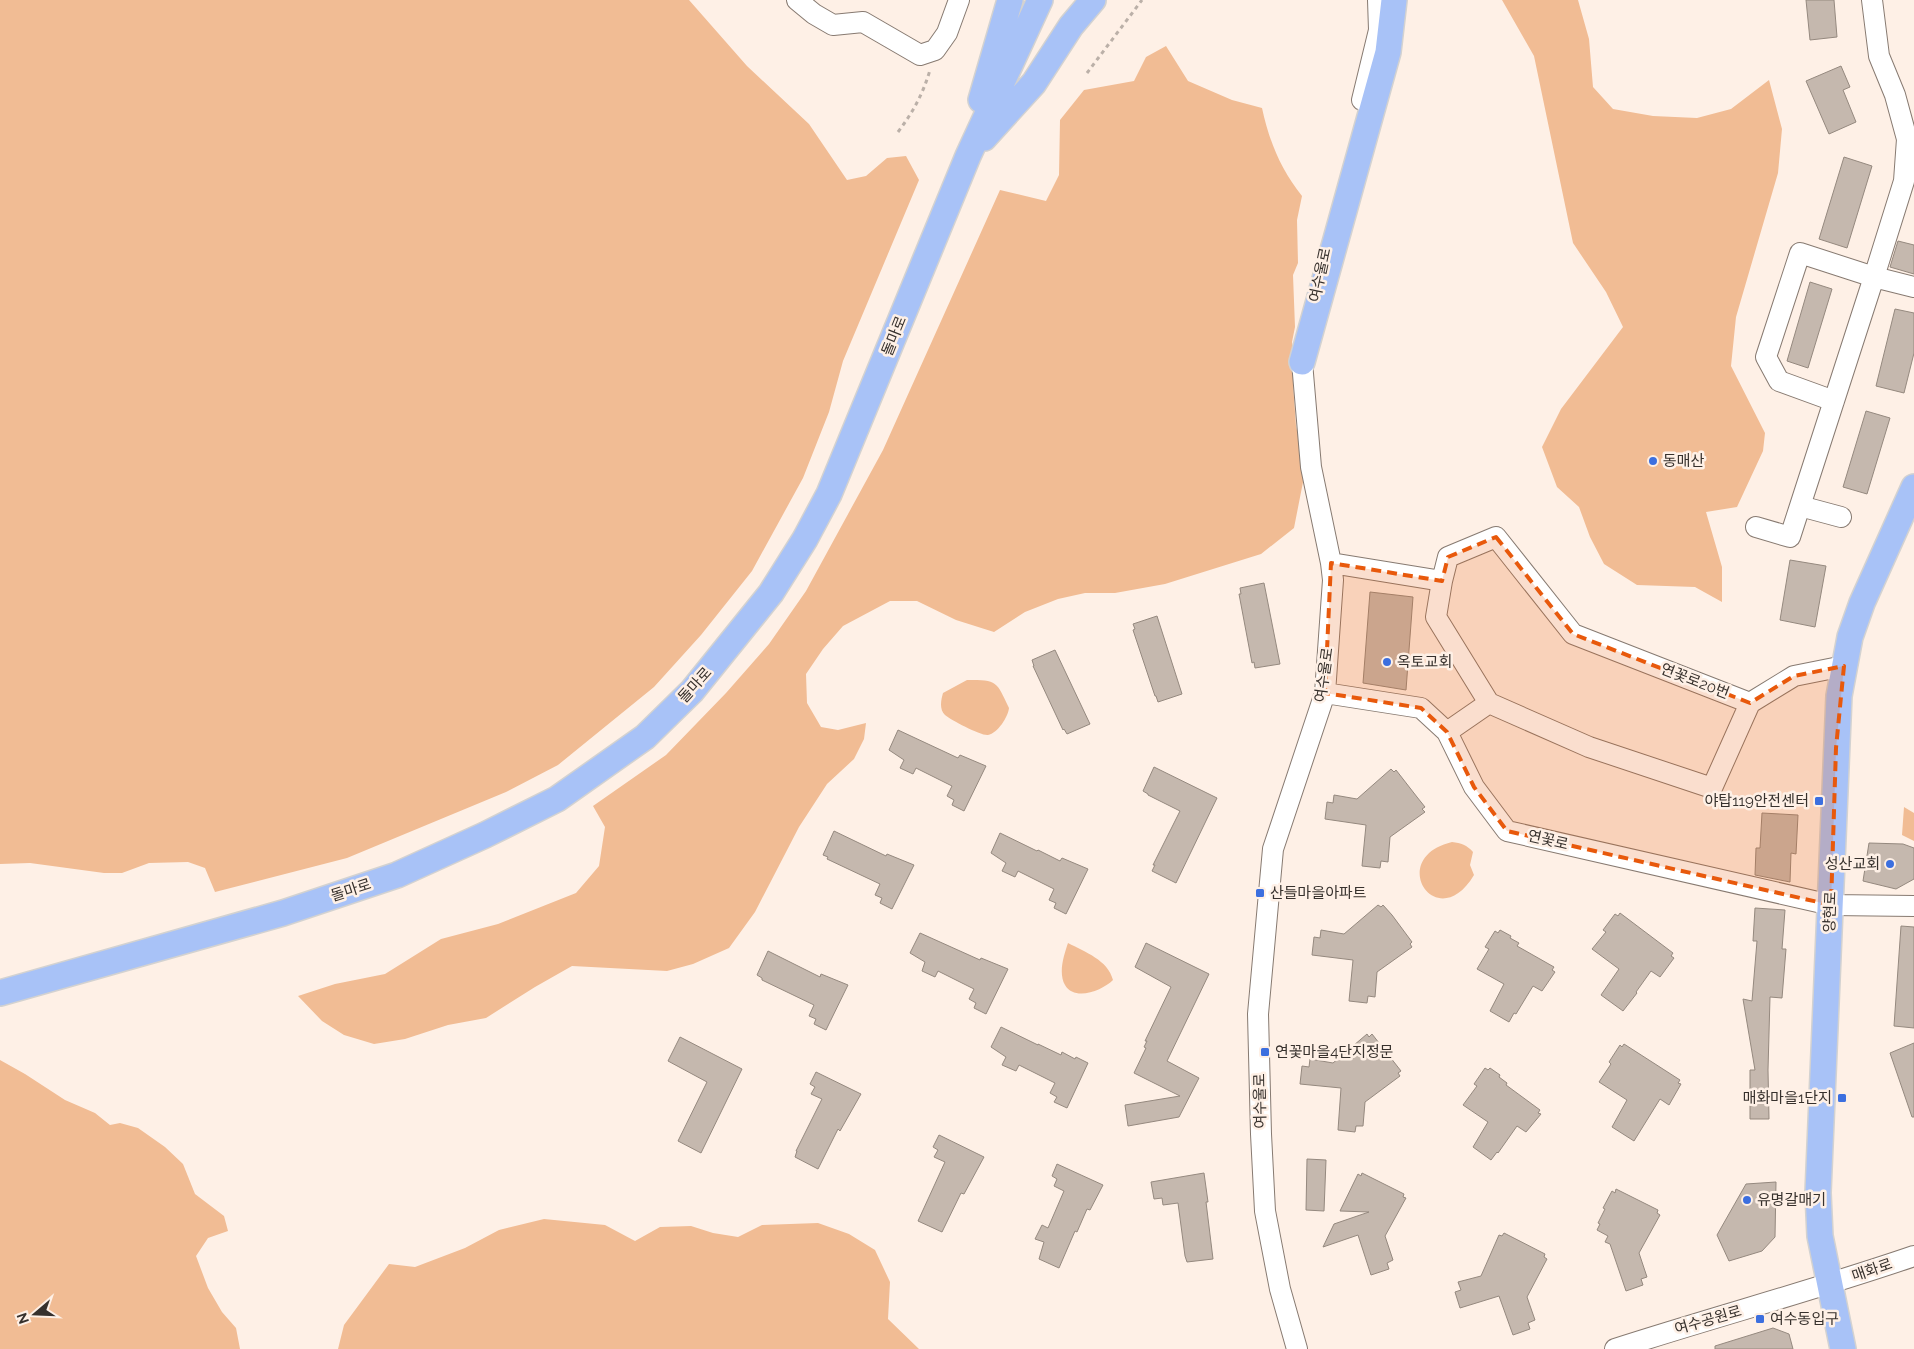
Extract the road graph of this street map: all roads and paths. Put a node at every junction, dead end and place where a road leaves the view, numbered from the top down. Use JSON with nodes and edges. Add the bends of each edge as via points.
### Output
{"nodes":[{"id":1,"x":797,"y":0,"type":"edge"},
{"id":2,"x":959,"y":0,"type":"edge"},
{"id":3,"x":1010,"y":0,"type":"edge"},
{"id":4,"x":1040,"y":0,"type":"edge"},
{"id":5,"x":1093,"y":0,"type":"edge"},
{"id":6,"x":1142,"y":0,"type":"edge"},
{"id":7,"x":1378,"y":0,"type":"edge"},
{"id":8,"x":1394,"y":0,"type":"edge"},
{"id":9,"x":1872,"y":0,"type":"edge"},
{"id":10,"x":935,"y":50,"type":"junction"},
{"id":11,"x":1087,"y":73,"type":"dead end"},
{"id":12,"x":898,"y":132,"type":"dead end"},
{"id":13,"x":968,"y":156,"type":"junction"},
{"id":14,"x":1874,"y":277,"type":"junction"},
{"id":15,"x":1914,"y":287,"type":"edge"},
{"id":16,"x":1302,"y":362,"type":"junction"},
{"id":17,"x":1834,"y":401,"type":"junction"},
{"id":18,"x":1914,"y":487,"type":"edge"},
{"id":19,"x":1800,"y":506,"type":"junction"},
{"id":20,"x":1842,"y":517,"type":"dead end"},
{"id":21,"x":1756,"y":527,"type":"dead end"},
{"id":22,"x":1331,"y":563,"type":"junction"},
{"id":23,"x":1442,"y":582,"type":"junction"},
{"id":24,"x":1844,"y":666,"type":"junction"},
{"id":25,"x":1325,"y":692,"type":"junction"},
{"id":26,"x":1489,"y":703,"type":"junction"},
{"id":27,"x":1750,"y":703,"type":"junction"},
{"id":28,"x":1447,"y":732,"type":"junction"},
{"id":29,"x":1831,"y":905,"type":"junction"},
{"id":30,"x":1914,"y":906,"type":"edge"},
{"id":31,"x":0,"y":993,"type":"edge"},
{"id":32,"x":1914,"y":1256,"type":"edge"},
{"id":33,"x":1830,"y":1284,"type":"junction"},
{"id":34,"x":1297,"y":1349,"type":"edge"},
{"id":35,"x":1615,"y":1349,"type":"edge"},
{"id":36,"x":1843,"y":1349,"type":"edge"}],
"edges":[{"from":1,"to":10,"type":"street","via":[[833,25],[863,22],[920,56]]},
{"from":2,"to":10,"type":"street","via":[[946,33]]},
{"from":3,"to":13,"type":"main road","via":[[989,68]]},
{"from":4,"to":13,"type":"main road","name":"돌마로"},
{"from":5,"to":13,"type":"main road","via":[[1071,26],[1034,83]]},
{"from":6,"to":11,"type":"path"},
{"from":7,"to":16,"type":"street","name":"여수울로","via":[[1379,30],[1348,167],[1324,252]]},
{"from":8,"to":16,"type":"main road","via":[[1388,52]]},
{"from":9,"to":14,"type":"street","via":[[1879,56],[1907,140],[1904,181]]},
{"from":10,"to":12,"type":"path","via":[[921,98]]},
{"from":13,"to":31,"type":"main road","name":"돌마로","via":[[829,494],[805,540],[771,593],[734,640],[692,691],[645,737],[557,799],[397,874],[283,913]]},
{"from":14,"to":15,"type":"street"},
{"from":14,"to":17,"type":"street"},
{"from":14,"to":17,"type":"street","via":[[1800,253],[1766,357],[1779,380]]},
{"from":16,"to":22,"type":"street","name":"여수울로","via":[[1311,467]]},
{"from":17,"to":19,"type":"street"},
{"from":18,"to":24,"type":"main road","name":"양현로","via":[[1862,602]]},
{"from":19,"to":20,"type":"street"},
{"from":19,"to":21,"type":"street","via":[[1790,537]]},
{"from":22,"to":23,"type":"street"},
{"from":22,"to":25,"type":"street","name":"여수울로","via":[[1333,580]]},
{"from":23,"to":26,"type":"street","via":[[1436,617]]},
{"from":23,"to":27,"type":"street","name":"연꽃로20번","via":[[1448,557],[1496,537],[1573,634]]},
{"from":24,"to":27,"type":"street","via":[[1794,676]]},
{"from":24,"to":29,"type":"main road","name":"양현로","via":[[1836,748]]},
{"from":25,"to":28,"type":"street","name":"연꽃로","via":[[1420,708]]},
{"from":25,"to":34,"type":"street","name":"여수울로","via":[[1273,849],[1258,1014],[1265,1211],[1280,1289]]},
{"from":26,"to":27,"type":"street","via":[[1588,747],[1712,788]]},
{"from":26,"to":28,"type":"street"},
{"from":28,"to":29,"type":"street","name":"연꽃로","via":[[1474,787],[1507,830]]},
{"from":29,"to":30,"type":"street","name":"연꽃로"},
{"from":29,"to":33,"type":"main road","name":"양현로","via":[[1818,1194],[1820,1236]]},
{"from":32,"to":33,"type":"street","name":"매화로"},
{"from":33,"to":35,"type":"street","name":"여수공원로"},
{"from":33,"to":36,"type":"main road","name":"양현로"}]}
